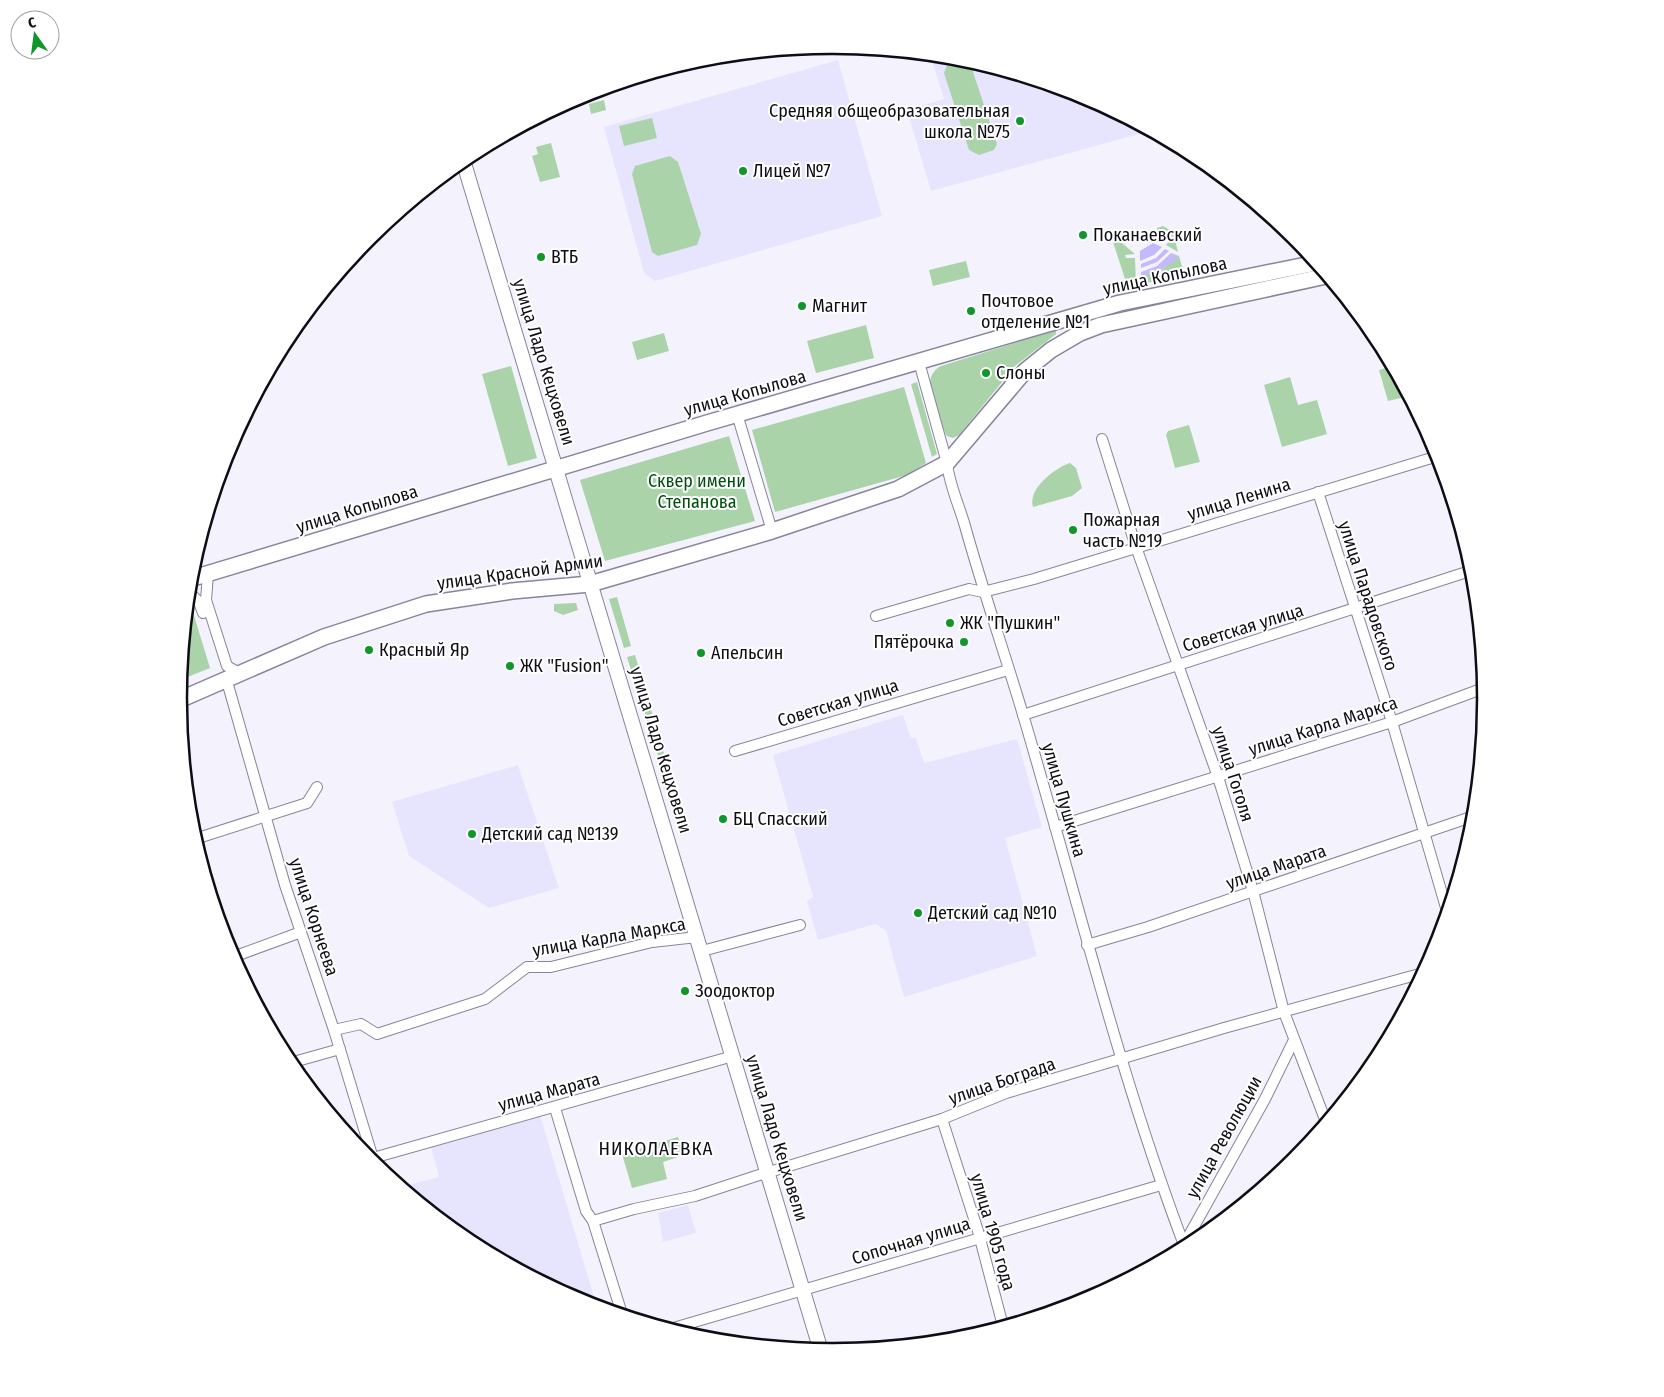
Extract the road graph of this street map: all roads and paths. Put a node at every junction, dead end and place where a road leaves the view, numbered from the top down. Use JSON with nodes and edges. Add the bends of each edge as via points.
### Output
{"nodes":[{"id":1,"x":466,"y":168,"type":"edge"},
{"id":2,"x":1309,"y":264,"type":"edge"},
{"id":3,"x":1320,"y":277,"type":"edge"},
{"id":4,"x":1080,"y":333,"type":"joint"},
{"id":5,"x":919,"y":362,"type":"junction"},
{"id":6,"x":736,"y":414,"type":"junction"},
{"id":7,"x":1102,"y":439,"type":"dead end"},
{"id":8,"x":1430,"y":458,"type":"edge"},
{"id":9,"x":947,"y":463,"type":"junction"},
{"id":10,"x":557,"y":468,"type":"junction"},
{"id":11,"x":1318,"y":492,"type":"junction"},
{"id":12,"x":772,"y":531,"type":"junction"},
{"id":13,"x":1136,"y":547,"type":"junction"},
{"id":14,"x":1464,"y":573,"type":"edge"},
{"id":15,"x":208,"y":574,"type":"junction"},
{"id":16,"x":199,"y":576,"type":"edge"},
{"id":17,"x":590,"y":584,"type":"junction"},
{"id":18,"x":983,"y":592,"type":"junction"},
{"id":19,"x":196,"y":599,"type":"edge"},
{"id":20,"x":1356,"y":609,"type":"junction"},
{"id":21,"x":876,"y":616,"type":"dead end"},
{"id":22,"x":1179,"y":664,"type":"junction"},
{"id":23,"x":1008,"y":670,"type":"junction"},
{"id":24,"x":233,"y":676,"type":"junction"},
{"id":25,"x":210,"y":686,"type":"junction"},
{"id":26,"x":1477,"y":691,"type":"edge"},
{"id":27,"x":187,"y":697,"type":"edge"},
{"id":28,"x":1023,"y":715,"type":"junction"},
{"id":29,"x":1392,"y":722,"type":"junction"},
{"id":30,"x":735,"y":751,"type":"dead end"},
{"id":31,"x":1218,"y":777,"type":"junction"},
{"id":32,"x":317,"y":787,"type":"dead end"},
{"id":33,"x":266,"y":818,"type":"junction"},
{"id":34,"x":1465,"y":819,"type":"edge"},
{"id":35,"x":1055,"y":827,"type":"junction"},
{"id":36,"x":1425,"y":834,"type":"junction"},
{"id":37,"x":203,"y":837,"type":"edge"},
{"id":38,"x":1253,"y":891,"type":"junction"},
{"id":39,"x":1444,"y":902,"type":"edge"},
{"id":40,"x":800,"y":925,"type":"dead end"},
{"id":41,"x":301,"y":932,"type":"junction"},
{"id":42,"x":699,"y":944,"type":"junction"},
{"id":43,"x":1087,"y":945,"type":"junction"},
{"id":44,"x":240,"y":954,"type":"edge"},
{"id":45,"x":1414,"y":976,"type":"edge"},
{"id":46,"x":1284,"y":1012,"type":"junction"},
{"id":47,"x":334,"y":1030,"type":"junction"},
{"id":48,"x":1294,"y":1040,"type":"junction"},
{"id":49,"x":340,"y":1049,"type":"junction"},
{"id":50,"x":733,"y":1056,"type":"junction"},
{"id":51,"x":1120,"y":1059,"type":"junction"},
{"id":52,"x":299,"y":1061,"type":"edge"},
{"id":53,"x":555,"y":1108,"type":"junction"},
{"id":54,"x":1324,"y":1116,"type":"edge"},
{"id":55,"x":942,"y":1119,"type":"junction"},
{"id":56,"x":367,"y":1145,"type":"edge"},
{"id":57,"x":378,"y":1156,"type":"edge"},
{"id":58,"x":768,"y":1172,"type":"junction"},
{"id":59,"x":1161,"y":1185,"type":"junction"},
{"id":60,"x":593,"y":1221,"type":"junction"},
{"id":61,"x":1191,"y":1234,"type":"edge"},
{"id":62,"x":979,"y":1238,"type":"junction"},
{"id":63,"x":1181,"y":1240,"type":"edge"},
{"id":64,"x":803,"y":1291,"type":"junction"},
{"id":65,"x":620,"y":1307,"type":"edge"},
{"id":66,"x":1001,"y":1320,"type":"edge"},
{"id":67,"x":683,"y":1325,"type":"edge"},
{"id":68,"x":819,"y":1343,"type":"edge"}],
"edges":[{"from":1,"to":10,"type":"main road","name":"улица Ладо Кецховели"},
{"from":2,"to":5,"type":"main road","name":"улица Копылова","via":[[1120,303]]},
{"from":3,"to":4,"type":"main road","name":"улица Копылова","via":[[1101,325]]},
{"from":4,"to":9,"type":"main road","name":"улица Красной Армии","via":[[1026,371]]},
{"from":5,"to":6,"type":"main road","name":"улица Копылова"},
{"from":5,"to":9,"type":"street","name":"улица Пушкина"},
{"from":6,"to":10,"type":"main road","name":"улица Копылова"},
{"from":6,"to":12,"type":"street"},
{"from":7,"to":13,"type":"street","name":"улица Гоголя"},
{"from":8,"to":11,"type":"street","name":"улица Ленина"},
{"from":9,"to":12,"type":"main road","name":"улица Красной Армии","via":[[898,489]]},
{"from":9,"to":18,"type":"street","name":"улица Пушкина","via":[[948,476]]},
{"from":10,"to":15,"type":"main road","name":"улица Копылова"},
{"from":10,"to":17,"type":"main road","name":"улица Ладо Кецховели"},
{"from":11,"to":13,"type":"street","name":"улица Ленина"},
{"from":11,"to":20,"type":"street","name":"улица Парадовского"},
{"from":12,"to":17,"type":"main road","name":"улица Красной Армии"},
{"from":13,"to":18,"type":"street","name":"улица Ленина"},
{"from":13,"to":22,"type":"street","name":"улица Гоголя"},
{"from":14,"to":20,"type":"street","name":"Советская улица"},
{"from":15,"to":16,"type":"main road","name":"улица Копылова"},
{"from":15,"to":24,"type":"street","name":"улица Корнеева","via":[[206,600]]},
{"from":17,"to":24,"type":"main road","name":"улица Красной Армии","via":[[426,604],[324,637]]},
{"from":17,"to":42,"type":"main road","name":"улица Ладо Кецховели"},
{"from":18,"to":21,"type":"street","name":"улица Ленина","via":[[969,589]]},
{"from":18,"to":23,"type":"street","name":"улица Пушкина"},
{"from":19,"to":25,"type":"street","via":[[221,668]]},
{"from":20,"to":22,"type":"street","name":"Советская улица"},
{"from":20,"to":29,"type":"street","name":"улица Парадовского"},
{"from":22,"to":28,"type":"street","name":"Советская улица"},
{"from":22,"to":31,"type":"street","name":"улица Гоголя"},
{"from":23,"to":28,"type":"street","name":"улица Пушкина"},
{"from":23,"to":30,"type":"street","name":"Советская улица"},
{"from":24,"to":25,"type":"main road","name":"улица Красной Армии"},
{"from":24,"to":33,"type":"street","name":"улица Корнеева"},
{"from":25,"to":27,"type":"main road","name":"улица Красной Армии"},
{"from":26,"to":29,"type":"street","name":"улица Карла Маркса"},
{"from":28,"to":35,"type":"street","name":"улица Пушкина"},
{"from":29,"to":31,"type":"street","name":"улица Карла Маркса"},
{"from":29,"to":36,"type":"street","name":"улица Парадовского"},
{"from":31,"to":35,"type":"street","name":"улица Карла Маркса"},
{"from":31,"to":38,"type":"street","name":"улица Гоголя"},
{"from":32,"to":33,"type":"street","via":[[307,803]]},
{"from":33,"to":37,"type":"street"},
{"from":33,"to":41,"type":"street","name":"улица Корнеева"},
{"from":34,"to":36,"type":"street","name":"улица Марата"},
{"from":35,"to":43,"type":"street","name":"улица Пушкина"},
{"from":36,"to":38,"type":"street","name":"улица Марата"},
{"from":36,"to":39,"type":"street","name":"улица Парадовского"},
{"from":38,"to":43,"type":"street","name":"улица Марата"},
{"from":38,"to":46,"type":"street","name":"улица Гоголя"},
{"from":40,"to":42,"type":"street"},
{"from":41,"to":44,"type":"street"},
{"from":41,"to":47,"type":"street","name":"улица Корнеева"},
{"from":42,"to":47,"type":"street","name":"улица Карла Маркса","via":[[652,942],[551,967],[527,967],[485,999],[376,1034],[361,1024]]},
{"from":42,"to":50,"type":"main road","name":"улица Ладо Кецховели"},
{"from":43,"to":51,"type":"street","name":"улица Пушкина"},
{"from":45,"to":46,"type":"street","name":"улица Бограда"},
{"from":46,"to":48,"type":"street","name":"улица Гоголя"},
{"from":46,"to":51,"type":"street","name":"улица Бограда"},
{"from":47,"to":49,"type":"street","name":"улица Корнеева"},
{"from":48,"to":54,"type":"street","name":"улица Гоголя"},
{"from":48,"to":61,"type":"street","name":"улица Революции"},
{"from":49,"to":52,"type":"street"},
{"from":49,"to":56,"type":"street","name":"улица Корнеева"},
{"from":50,"to":53,"type":"street","name":"улица Марата"},
{"from":50,"to":58,"type":"main road","name":"улица Ладо Кецховели"},
{"from":51,"to":55,"type":"street","name":"улица Бограда","via":[[1006,1093]]},
{"from":51,"to":59,"type":"street","name":"улица Пушкина"},
{"from":53,"to":57,"type":"street","name":"улица Марата"},
{"from":53,"to":60,"type":"street","via":[[586,1211]]},
{"from":55,"to":58,"type":"street","name":"улица Бограда"},
{"from":55,"to":62,"type":"street","name":"улица 1905 года"},
{"from":58,"to":60,"type":"street","name":"улица Бограда","via":[[695,1196]]},
{"from":58,"to":64,"type":"main road","name":"улица Ладо Кецховели"},
{"from":59,"to":62,"type":"street","name":"Сопочная улица"},
{"from":59,"to":63,"type":"street","name":"улица Пушкина"},
{"from":60,"to":65,"type":"street"},
{"from":62,"to":64,"type":"street","name":"Сопочная улица"},
{"from":62,"to":66,"type":"street","name":"улица 1905 года"},
{"from":64,"to":67,"type":"street","name":"Сопочная улица"},
{"from":64,"to":68,"type":"main road","name":"улица Ладо Кецховели"}]}
